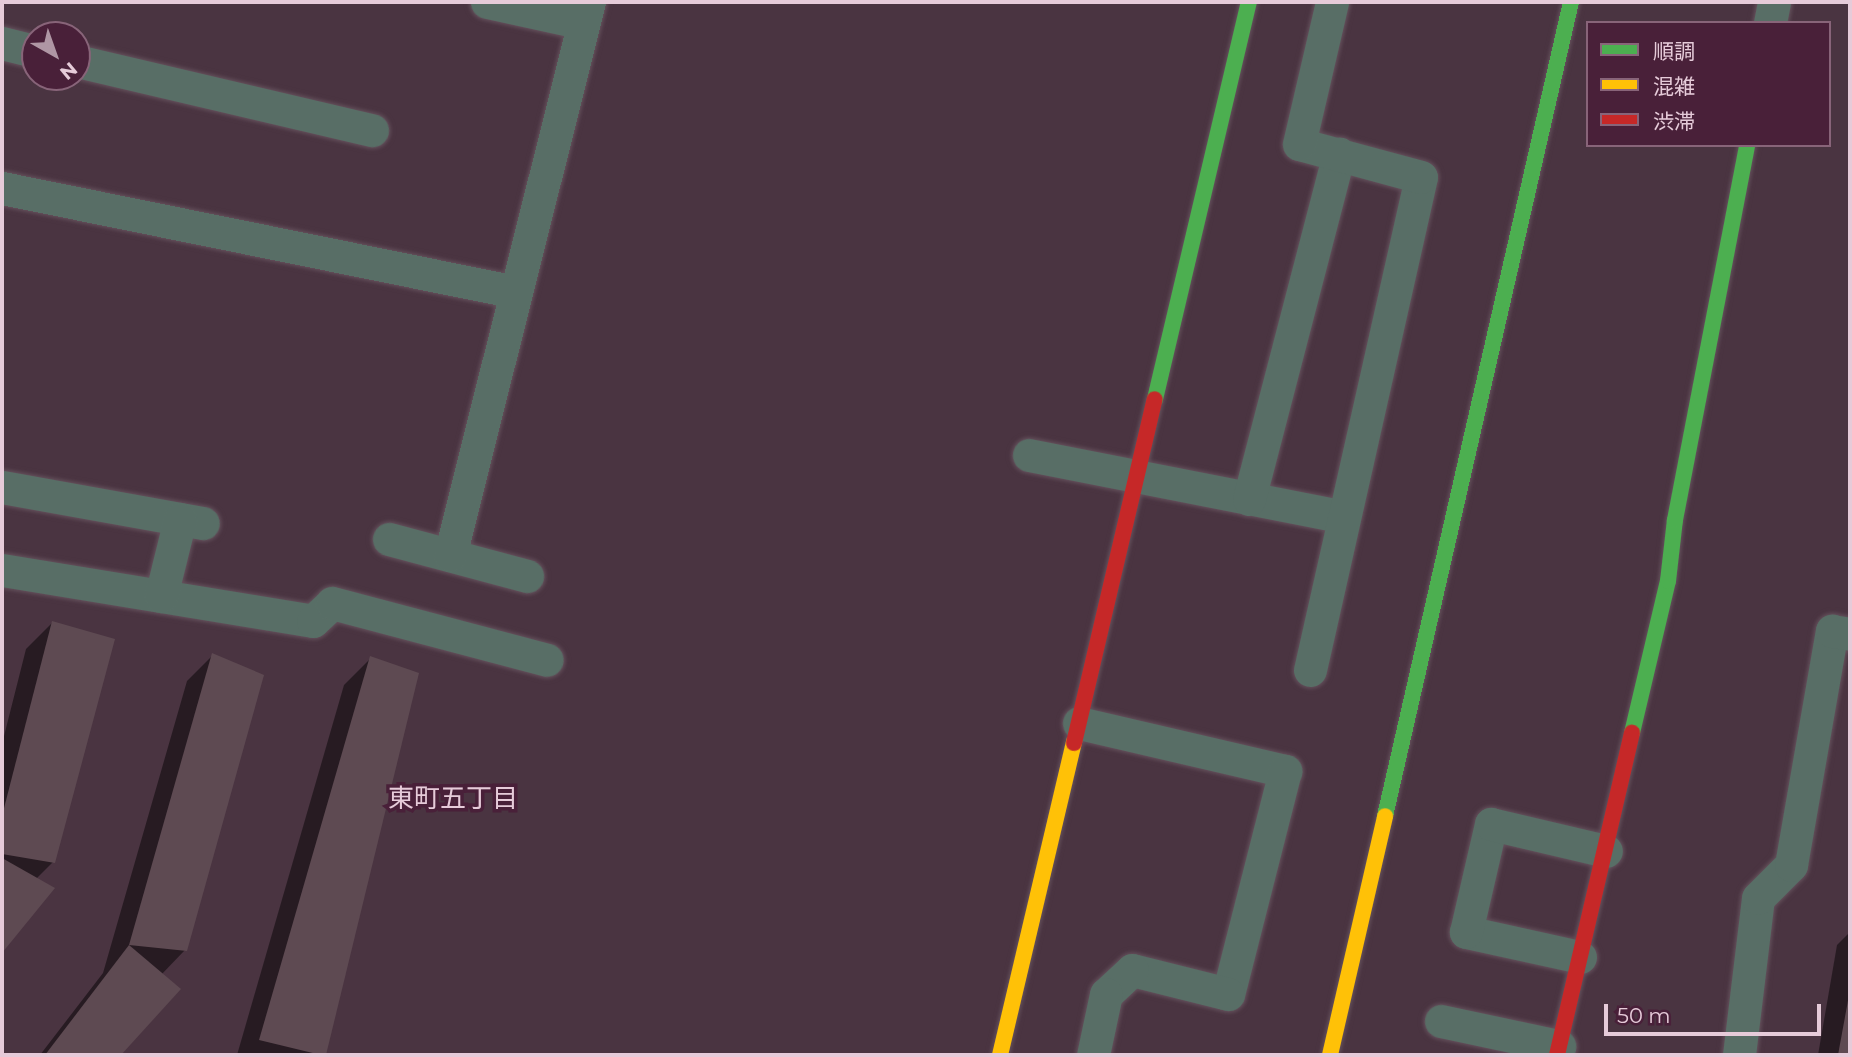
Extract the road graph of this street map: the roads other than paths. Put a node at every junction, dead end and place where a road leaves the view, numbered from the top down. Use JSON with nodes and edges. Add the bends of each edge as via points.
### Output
{"nodes":[{"id":1,"x":488,"y":2,"type":"edge"},
{"id":2,"x":1250,"y":2,"type":"edge"},
{"id":3,"x":1332,"y":2,"type":"edge"},
{"id":4,"x":1572,"y":2,"type":"edge"},
{"id":5,"x":1774,"y":2,"type":"edge"},
{"id":6,"x":586,"y":12,"type":"edge"},
{"id":7,"x":1770,"y":21,"type":"edge"},
{"id":8,"x":2,"y":43,"type":"edge"},
{"id":9,"x":21,"y":48,"type":"edge"},
{"id":10,"x":91,"y":64,"type":"edge"},
{"id":11,"x":372,"y":130,"type":"dead end"},
{"id":12,"x":1746,"y":147,"type":"edge"},
{"id":13,"x":1339,"y":154,"type":"junction"},
{"id":14,"x":2,"y":188,"type":"edge"},
{"id":15,"x":516,"y":292,"type":"junction"},
{"id":16,"x":1029,"y":455,"type":"dead end"},
{"id":17,"x":1138,"y":478,"type":"junction"},
{"id":18,"x":2,"y":487,"type":"edge"},
{"id":19,"x":1249,"y":499,"type":"junction"},
{"id":20,"x":1345,"y":517,"type":"junction"},
{"id":21,"x":389,"y":539,"type":"dead end"},
{"id":22,"x":450,"y":555,"type":"junction"},
{"id":23,"x":2,"y":570,"type":"edge"},
{"id":24,"x":527,"y":576,"type":"dead end"},
{"id":25,"x":161,"y":596,"type":"junction"},
{"id":26,"x":1850,"y":634,"type":"edge"},
{"id":27,"x":547,"y":660,"type":"dead end"},
{"id":28,"x":1310,"y":670,"type":"dead end"},
{"id":29,"x":1079,"y":723,"type":"junction"},
{"id":30,"x":1606,"y":851,"type":"junction"},
{"id":31,"x":1580,"y":957,"type":"junction"},
{"id":32,"x":1441,"y":1021,"type":"dead end"},
{"id":33,"x":1558,"y":1050,"type":"edge"},
{"id":34,"x":1000,"y":1055,"type":"edge"},
{"id":35,"x":1093,"y":1055,"type":"edge"},
{"id":36,"x":1330,"y":1055,"type":"edge"},
{"id":37,"x":1739,"y":1055,"type":"edge"}],
"edges":[{"from":1,"to":6,"type":"street"},
{"from":2,"to":17,"type":"street"},
{"from":3,"to":13,"type":"street","via":[[1299,144]]},
{"from":4,"to":36,"type":"street"},
{"from":5,"to":7,"type":"street"},
{"from":6,"to":15,"type":"street"},
{"from":8,"to":9,"type":"street"},
{"from":10,"to":11,"type":"street"},
{"from":12,"to":30,"type":"street","via":[[1675,520],[1668,581]]},
{"from":13,"to":19,"type":"street"},
{"from":13,"to":20,"type":"street","via":[[1421,177]]},
{"from":14,"to":15,"type":"street"},
{"from":15,"to":22,"type":"street"},
{"from":16,"to":17,"type":"street"},
{"from":17,"to":19,"type":"street"},
{"from":17,"to":29,"type":"street"},
{"from":18,"to":25,"type":"street","via":[[192,521]]},
{"from":19,"to":20,"type":"street"},
{"from":20,"to":28,"type":"street"},
{"from":21,"to":22,"type":"street"},
{"from":22,"to":24,"type":"street"},
{"from":23,"to":25,"type":"street"},
{"from":25,"to":27,"type":"street","via":[[313,621],[332,604]]},
{"from":26,"to":37,"type":"street","via":[[1832,631],[1791,865],[1758,898]]},
{"from":29,"to":34,"type":"street"},
{"from":29,"to":35,"type":"street","via":[[1285,771],[1228,994],[1132,970],[1106,993]]},
{"from":30,"to":31,"type":"street"},
{"from":30,"to":31,"type":"street","via":[[1491,824],[1466,932]]},
{"from":31,"to":33,"type":"street"},
{"from":32,"to":33,"type":"street"}]}
